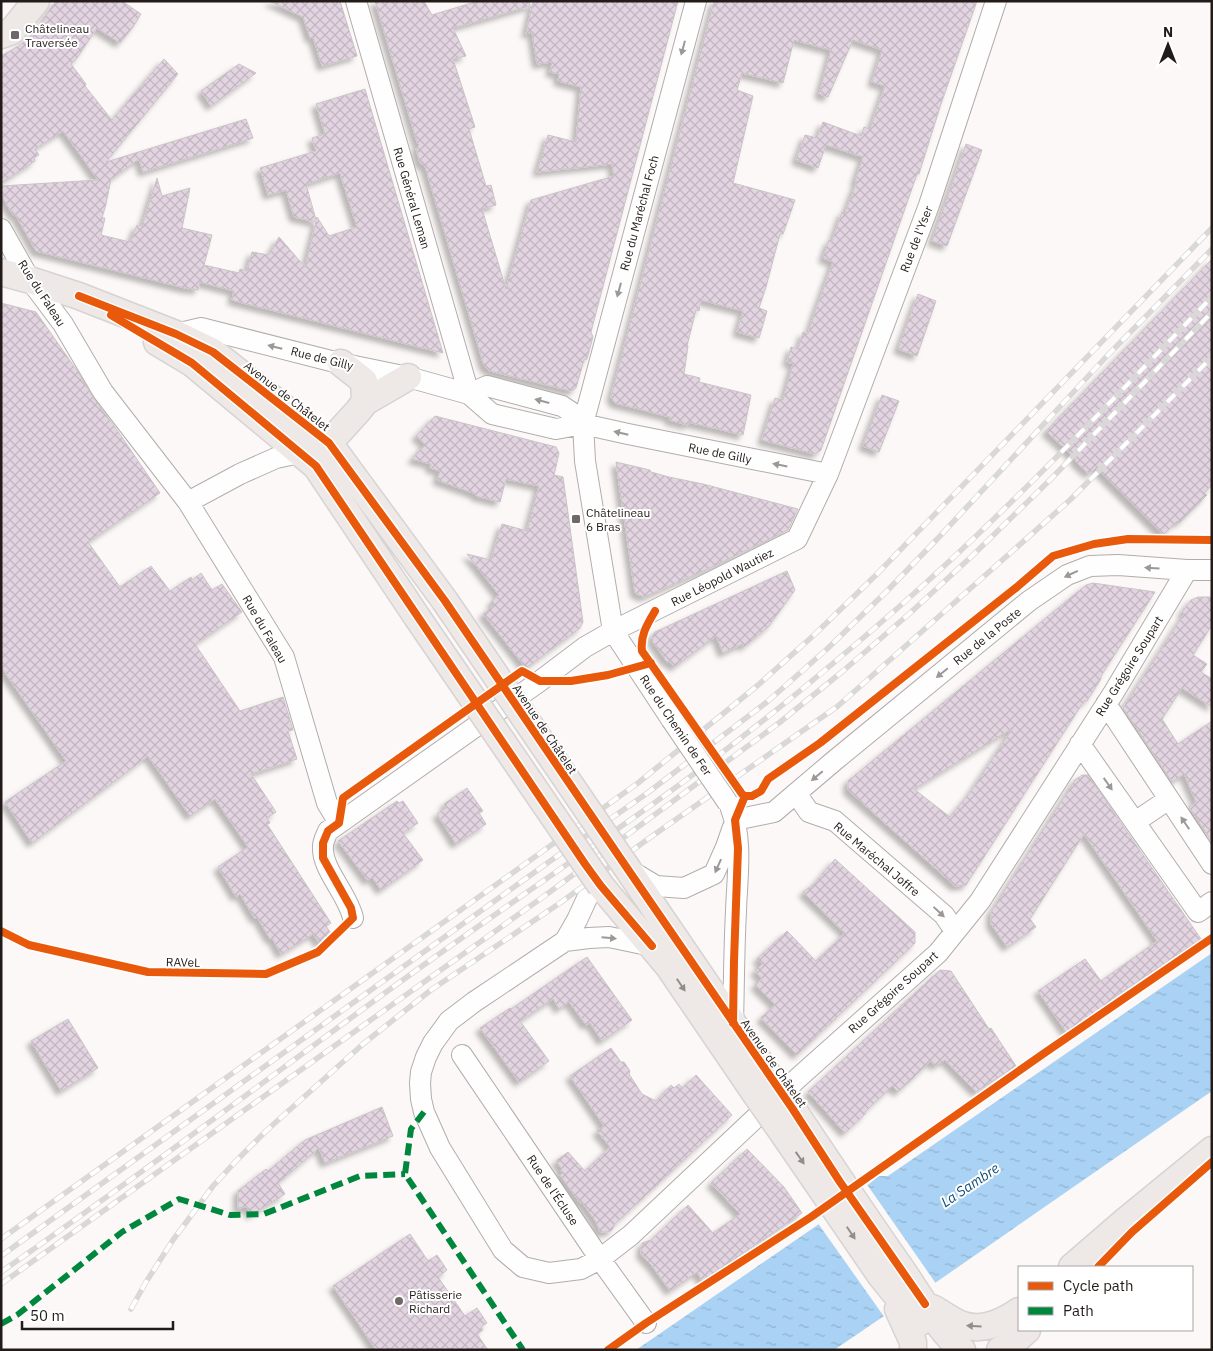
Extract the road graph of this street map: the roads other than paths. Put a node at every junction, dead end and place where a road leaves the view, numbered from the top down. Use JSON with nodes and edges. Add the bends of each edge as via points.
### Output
{"nodes":[{"id":1,"x":36,"y":1,"type":"edge"},
{"id":2,"x":356,"y":1,"type":"edge"},
{"id":3,"x":696,"y":1,"type":"edge"},
{"id":4,"x":996,"y":1,"type":"edge"},
{"id":5,"x":1,"y":36,"type":"edge"},
{"id":6,"x":1,"y":230,"type":"edge"},
{"id":7,"x":1,"y":272,"type":"edge"},
{"id":8,"x":30,"y":280,"type":"junction"},
{"id":9,"x":79,"y":296,"type":"junction"},
{"id":10,"x":176,"y":334,"type":"junction"},
{"id":11,"x":341,"y":363,"type":"junction"},
{"id":12,"x":408,"y":377,"type":"junction"},
{"id":13,"x":469,"y":394,"type":"junction"},
{"id":14,"x":365,"y":402,"type":"junction"},
{"id":15,"x":583,"y":424,"type":"junction"},
{"id":16,"x":329,"y":443,"type":"junction"},
{"id":17,"x":300,"y":453,"type":"junction"},
{"id":18,"x":828,"y":474,"type":"junction"},
{"id":19,"x":188,"y":502,"type":"junction"},
{"id":20,"x":1187,"y":570,"type":"junction"},
{"id":21,"x":1212,"y":570,"type":"edge"},
{"id":22,"x":613,"y":631,"type":"junction"},
{"id":23,"x":1106,"y":704,"type":"junction"},
{"id":24,"x":1080,"y":744,"type":"junction"},
{"id":25,"x":796,"y":793,"type":"junction"},
{"id":26,"x":1169,"y":799,"type":"junction"},
{"id":27,"x":732,"y":812,"type":"junction"},
{"id":28,"x":339,"y":822,"type":"junction"},
{"id":29,"x":1135,"y":822,"type":"junction"},
{"id":30,"x":1212,"y":864,"type":"edge"},
{"id":31,"x":627,"y":868,"type":"junction"},
{"id":32,"x":595,"y":890,"type":"junction"},
{"id":33,"x":1212,"y":902,"type":"edge"},
{"id":34,"x":353,"y":918,"type":"dead end"},
{"id":35,"x":955,"y":931,"type":"junction"},
{"id":36,"x":565,"y":941,"type":"junction"},
{"id":37,"x":652,"y":946,"type":"junction"},
{"id":38,"x":733,"y":1023,"type":"junction"},
{"id":39,"x":462,"y":1055,"type":"dead end"},
{"id":40,"x":763,"y":1086,"type":"junction"},
{"id":41,"x":1212,"y":1150,"type":"edge"},
{"id":42,"x":1212,"y":1162,"type":"edge"},
{"id":43,"x":832,"y":1187,"type":"junction"},
{"id":44,"x":600,"y":1259,"type":"junction"},
{"id":45,"x":1073,"y":1266,"type":"edge"},
{"id":46,"x":1099,"y":1266,"type":"edge"},
{"id":47,"x":913,"y":1312,"type":"junction"},
{"id":48,"x":1018,"y":1312,"type":"edge"},
{"id":49,"x":646,"y":1323,"type":"dead end"},
{"id":50,"x":1026,"y":1331,"type":"edge"},
{"id":51,"x":913,"y":1350,"type":"edge"},
{"id":52,"x":939,"y":1350,"type":"edge"},
{"id":53,"x":962,"y":1350,"type":"edge"},
{"id":54,"x":1000,"y":1350,"type":"edge"}],
"edges":[{"from":1,"to":5,"type":"main road","via":[[12,30]]},
{"from":2,"to":13,"type":"street","name":"Rue Général Leman"},
{"from":3,"to":15,"type":"street","name":"Rue du Maréchal Foch","one_way":true},
{"from":4,"to":18,"type":"street","name":"Rue de l'Yser","via":[[929,206]]},
{"from":6,"to":8,"type":"street","name":"Rue du Faleau"},
{"from":7,"to":8,"type":"main road"},
{"from":8,"to":9,"type":"main road"},
{"from":8,"to":19,"type":"street","name":"Rue du Faleau","via":[[62,324],[103,392]]},
{"from":9,"to":10,"type":"main road","name":"Avenue de Châtelet"},
{"from":9,"to":17,"type":"main road","name":"Avenue de Châtelet","via":[[192,362]]},
{"from":11,"to":10,"type":"street","name":"Rue de Gilly","one_way":true,"via":[[201,328]]},
{"from":10,"to":16,"type":"main road","name":"Avenue de Châtelet","via":[[213,352]]},
{"from":11,"to":12,"type":"street","name":"Rue de Gilly"},
{"from":11,"to":14,"type":"main road","via":[[364,381]]},
{"from":12,"to":13,"type":"street","name":"Rue de Gilly"},
{"from":12,"to":14,"type":"main road"},
{"from":13,"to":15,"type":"street","name":"Rue de Gilly","via":[[492,414],[556,429]]},
{"from":14,"to":16,"type":"main road"},
{"from":18,"to":15,"type":"street","name":"Rue de Gilly","one_way":true},
{"from":15,"to":22,"type":"street","name":"Rue du Chemin de Fer","via":[[585,461]]},
{"from":16,"to":17,"type":"main road"},
{"from":16,"to":31,"type":"main road","name":"Avenue de Châtelet","bridge":true,"via":[[445,601]]},
{"from":17,"to":19,"type":"street","via":[[276,458]]},
{"from":17,"to":32,"type":"main road","name":"Avenue de Châtelet","bridge":true,"via":[[316,466],[586,864]]},
{"from":18,"to":22,"type":"street","name":"Rue Léopold Wautiez","via":[[797,539]]},
{"from":19,"to":28,"type":"street","name":"Rue du Faleau","via":[[284,657],[328,803]]},
{"from":20,"to":21,"type":"street","name":"Rue de la Poste"},
{"from":20,"to":23,"type":"street","name":"Rue Grégoire Soupart"},
{"from":20,"to":25,"type":"street","name":"Rue de la Poste","one_way":true,"via":[[1090,566],[1067,575],[1029,602]]},
{"from":22,"to":27,"type":"street","name":"Rue du Chemin de Fer","bridge":true},
{"from":22,"to":28,"type":"street","name":"Rue Léopold Wautiez"},
{"from":23,"to":24,"type":"street","name":"Rue Grégoire Soupart"},
{"from":23,"to":26,"type":"street"},
{"from":24,"to":29,"type":"street","one_way":true},
{"from":24,"to":35,"type":"street","name":"Rue Grégoire Soupart","via":[[980,901]]},
{"from":25,"to":27,"type":"street","name":"Rue de la Poste","via":[[774,812]]},
{"from":25,"to":35,"type":"street","name":"Rue Maréchal Joffre","one_way":true,"via":[[810,812],[835,821],[944,915]]},
{"from":26,"to":29,"type":"street"},
{"from":30,"to":26,"type":"street","one_way":true},
{"from":27,"to":31,"type":"street","one_way":true,"via":[[726,847],[714,874],[684,888],[656,886]]},
{"from":27,"to":38,"type":"street","via":[[738,848]]},
{"from":28,"to":34,"type":"street","name":"Rue Léopold Wautiez","via":[[328,831],[322,843],[323,858],[351,908]]},
{"from":29,"to":33,"type":"street","via":[[1198,912]]},
{"from":31,"to":38,"type":"main road","name":"Avenue de Châtelet"},
{"from":32,"to":36,"type":"street"},
{"from":32,"to":37,"type":"main road","name":"Avenue de Châtelet"},
{"from":35,"to":44,"type":"street","name":"Rue Grégoire Soupart","via":[[938,953],[798,1078],[631,1235]]},
{"from":36,"to":37,"type":"street","one_way":true,"via":[[609,937]]},
{"from":36,"to":44,"type":"street","name":"Rue Grégoire Soupart","via":[[449,1021],[426,1057],[421,1072],[421,1099],[440,1148],[503,1250],[523,1267],[549,1273],[580,1269]]},
{"from":37,"to":40,"type":"main road","name":"Avenue de Châtelet","one_way":true},
{"from":38,"to":40,"type":"main road","name":"Avenue de Châtelet"},
{"from":39,"to":44,"type":"street","name":"Rue de l'Écluse"},
{"from":40,"to":43,"type":"main road","name":"Avenue de Châtelet","bridge":true},
{"from":41,"to":45,"type":"main road"},
{"from":42,"to":46,"type":"main road","via":[[1132,1232]]},
{"from":43,"to":47,"type":"main road","name":"Avenue de Châtelet"},
{"from":43,"to":47,"type":"main road","name":"Avenue de Châtelet","one_way":true,"via":[[881,1276]]},
{"from":44,"to":49,"type":"street","name":"Rue de l'Écluse"},
{"from":48,"to":47,"type":"main road","one_way":true,"via":[[990,1326],[974,1327]]},
{"from":47,"to":51,"type":"main road"},
{"from":47,"to":52,"type":"main road","name":"Avenue de Châtelet"},
{"from":47,"to":53,"type":"main road","name":"Avenue de Châtelet"},
{"from":50,"to":54,"type":"main road"}]}
